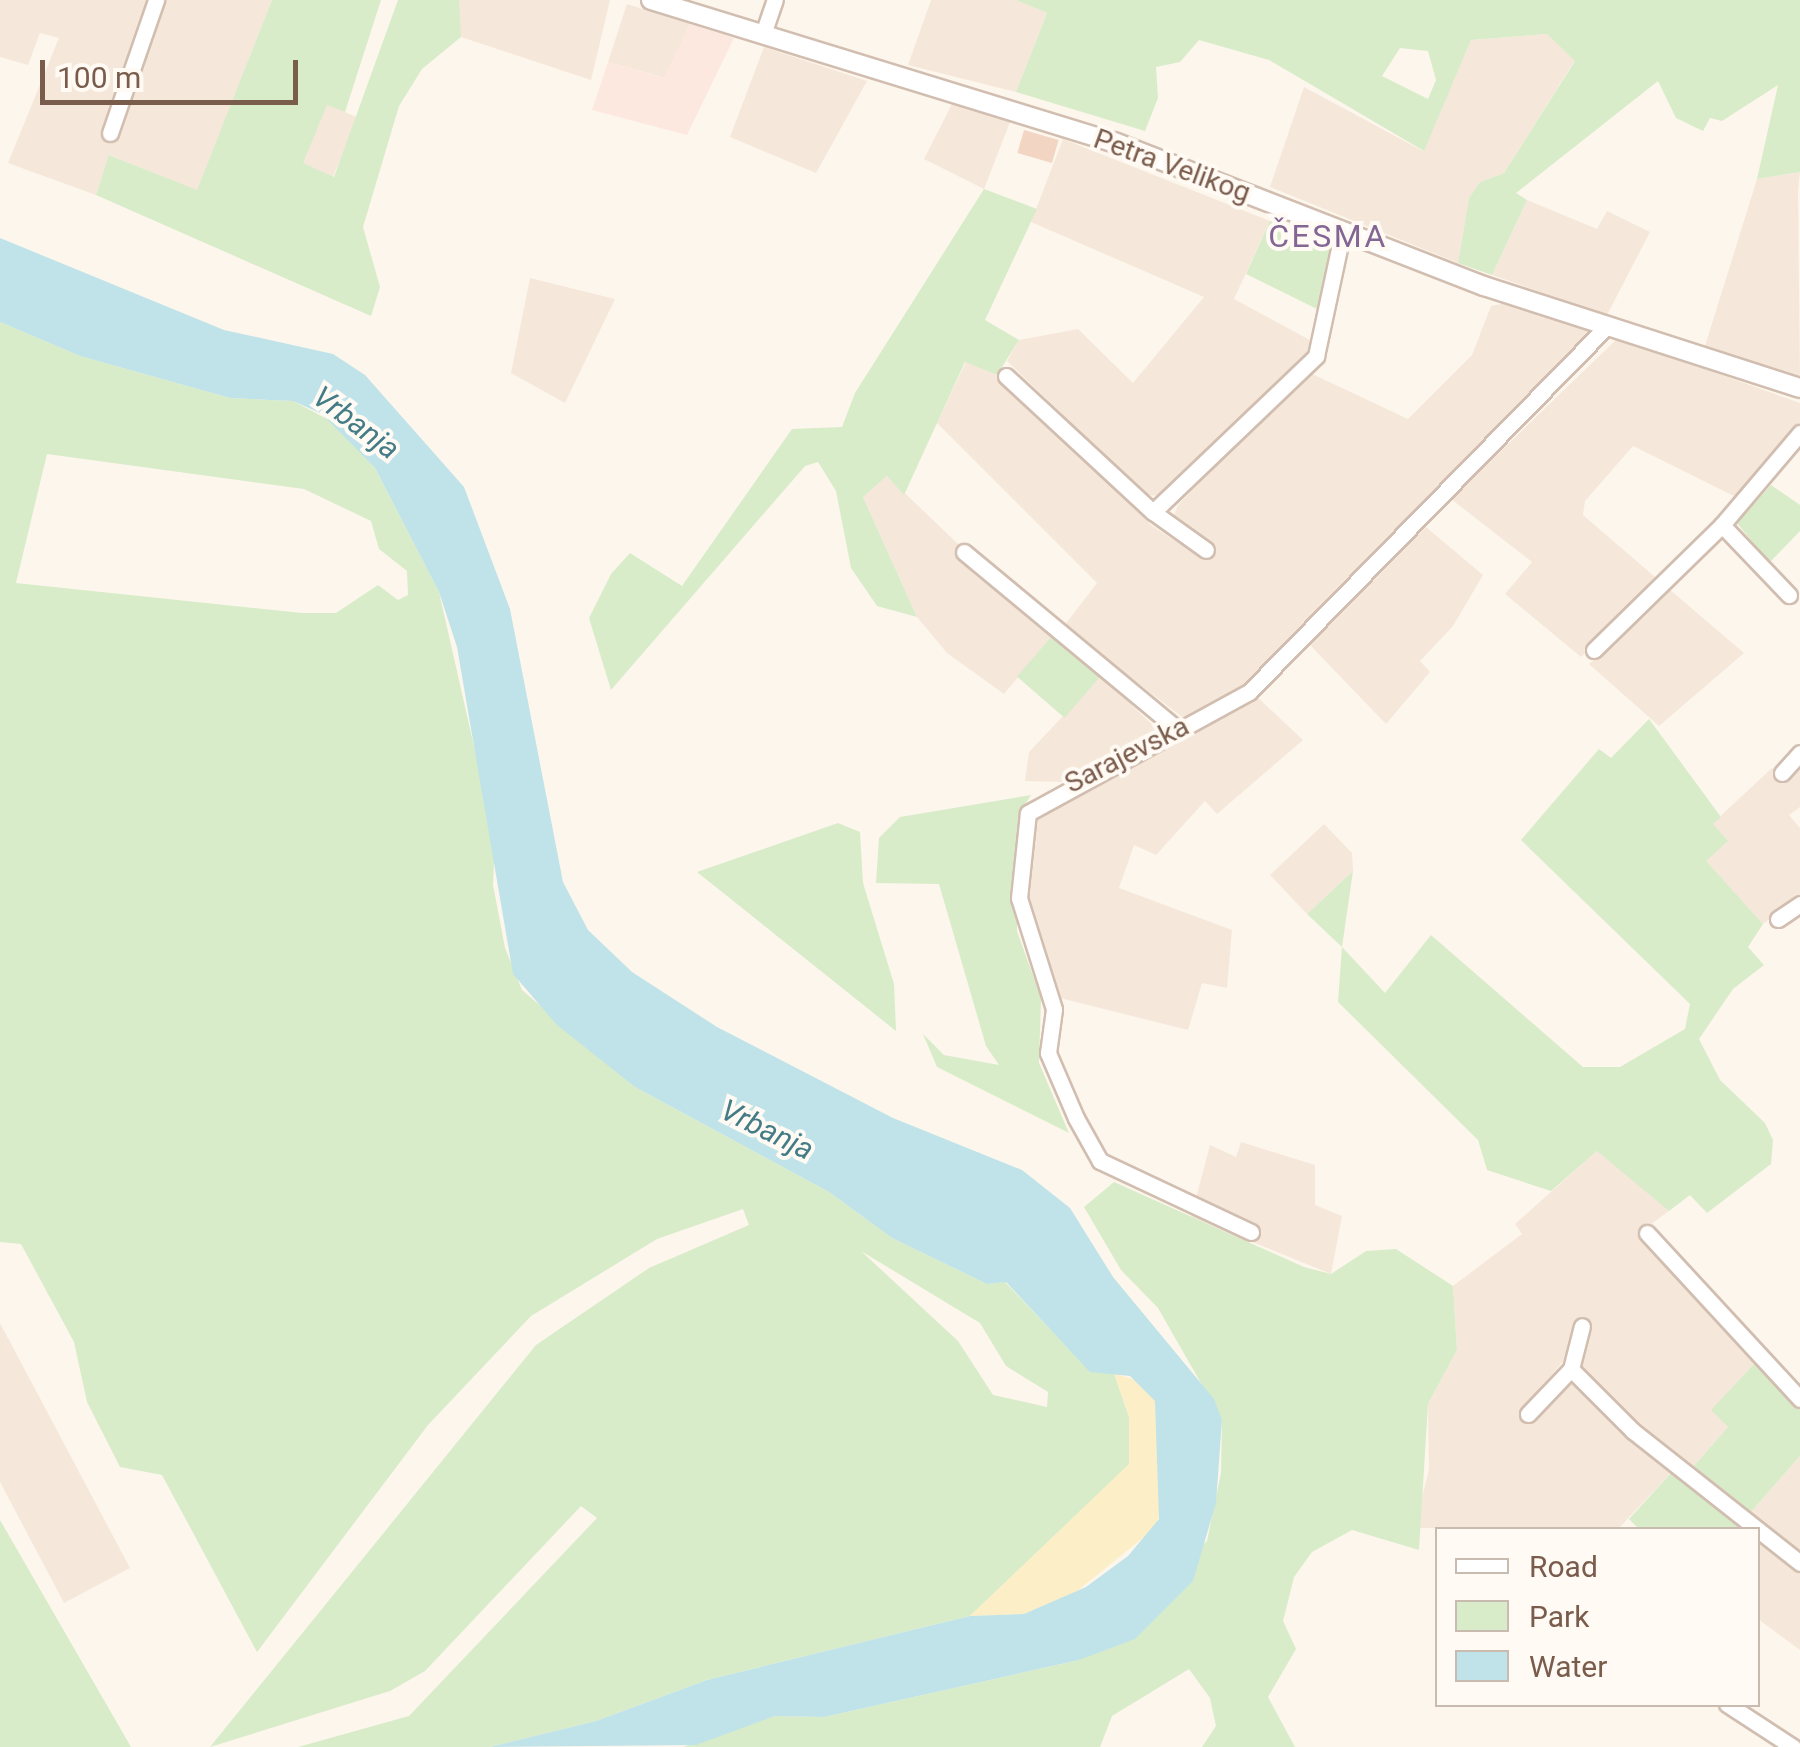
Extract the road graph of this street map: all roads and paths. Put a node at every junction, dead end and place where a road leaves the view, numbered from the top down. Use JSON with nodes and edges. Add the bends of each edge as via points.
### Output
{"nodes":[{"id":1,"x":156,"y":0,"type":"edge"},
{"id":2,"x":651,"y":0,"type":"edge"},
{"id":3,"x":775,"y":0,"type":"edge"},
{"id":4,"x":763,"y":34,"type":"junction"},
{"id":5,"x":110,"y":133,"type":"dead end"},
{"id":6,"x":1343,"y":230,"type":"junction"},
{"id":7,"x":1608,"y":325,"type":"junction"},
{"id":8,"x":1006,"y":376,"type":"dead end"},
{"id":9,"x":1800,"y":388,"type":"edge"},
{"id":10,"x":1800,"y":433,"type":"edge"},
{"id":11,"x":1153,"y":512,"type":"junction"},
{"id":12,"x":1722,"y":525,"type":"junction"},
{"id":13,"x":1206,"y":550,"type":"dead end"},
{"id":14,"x":964,"y":552,"type":"dead end"},
{"id":15,"x":1789,"y":595,"type":"dead end"},
{"id":16,"x":1594,"y":650,"type":"dead end"},
{"id":17,"x":1177,"y":729,"type":"junction"},
{"id":18,"x":1800,"y":754,"type":"edge"},
{"id":19,"x":1782,"y":773,"type":"dead end"},
{"id":20,"x":1800,"y":904,"type":"edge"},
{"id":21,"x":1778,"y":919,"type":"dead end"},
{"id":22,"x":1251,"y":1232,"type":"dead end"},
{"id":23,"x":1647,"y":1232,"type":"dead end"},
{"id":24,"x":1582,"y":1326,"type":"dead end"},
{"id":25,"x":1571,"y":1369,"type":"junction"},
{"id":26,"x":1800,"y":1400,"type":"edge"},
{"id":27,"x":1528,"y":1414,"type":"dead end"},
{"id":28,"x":1754,"y":1527,"type":"edge"},
{"id":29,"x":1760,"y":1531,"type":"edge"},
{"id":30,"x":1800,"y":1563,"type":"edge"},
{"id":31,"x":1732,"y":1707,"type":"edge"},
{"id":32,"x":1793,"y":1747,"type":"edge"}],
"edges":[{"from":1,"to":5,"type":"street"},
{"from":2,"to":4,"type":"street","name":"Petra Velikog"},
{"from":3,"to":4,"type":"street"},
{"from":4,"to":6,"type":"street","name":"Petra Velikog","via":[[1114,142]]},
{"from":6,"to":7,"type":"street","name":"Petra Velikog"},
{"from":6,"to":11,"type":"street","via":[[1328,329],[1316,356]]},
{"from":7,"to":9,"type":"street","name":"Petra Velikog"},
{"from":7,"to":17,"type":"street","name":"Sarajevska","via":[[1314,633],[1249,692]]},
{"from":8,"to":11,"type":"street"},
{"from":10,"to":12,"type":"street"},
{"from":11,"to":13,"type":"street"},
{"from":12,"to":15,"type":"street"},
{"from":12,"to":16,"type":"street"},
{"from":14,"to":17,"type":"street"},
{"from":17,"to":22,"type":"street","name":"Sarajevska","via":[[1036,804],[1022,828],[1019,898],[1054,1009],[1052,1066],[1100,1161]]},
{"from":18,"to":19,"type":"street"},
{"from":20,"to":21,"type":"street"},
{"from":23,"to":26,"type":"street"},
{"from":24,"to":25,"type":"street"},
{"from":25,"to":27,"type":"street"},
{"from":25,"to":28,"type":"street","via":[[1633,1431]]},
{"from":29,"to":30,"type":"street"},
{"from":31,"to":32,"type":"street"}]}
